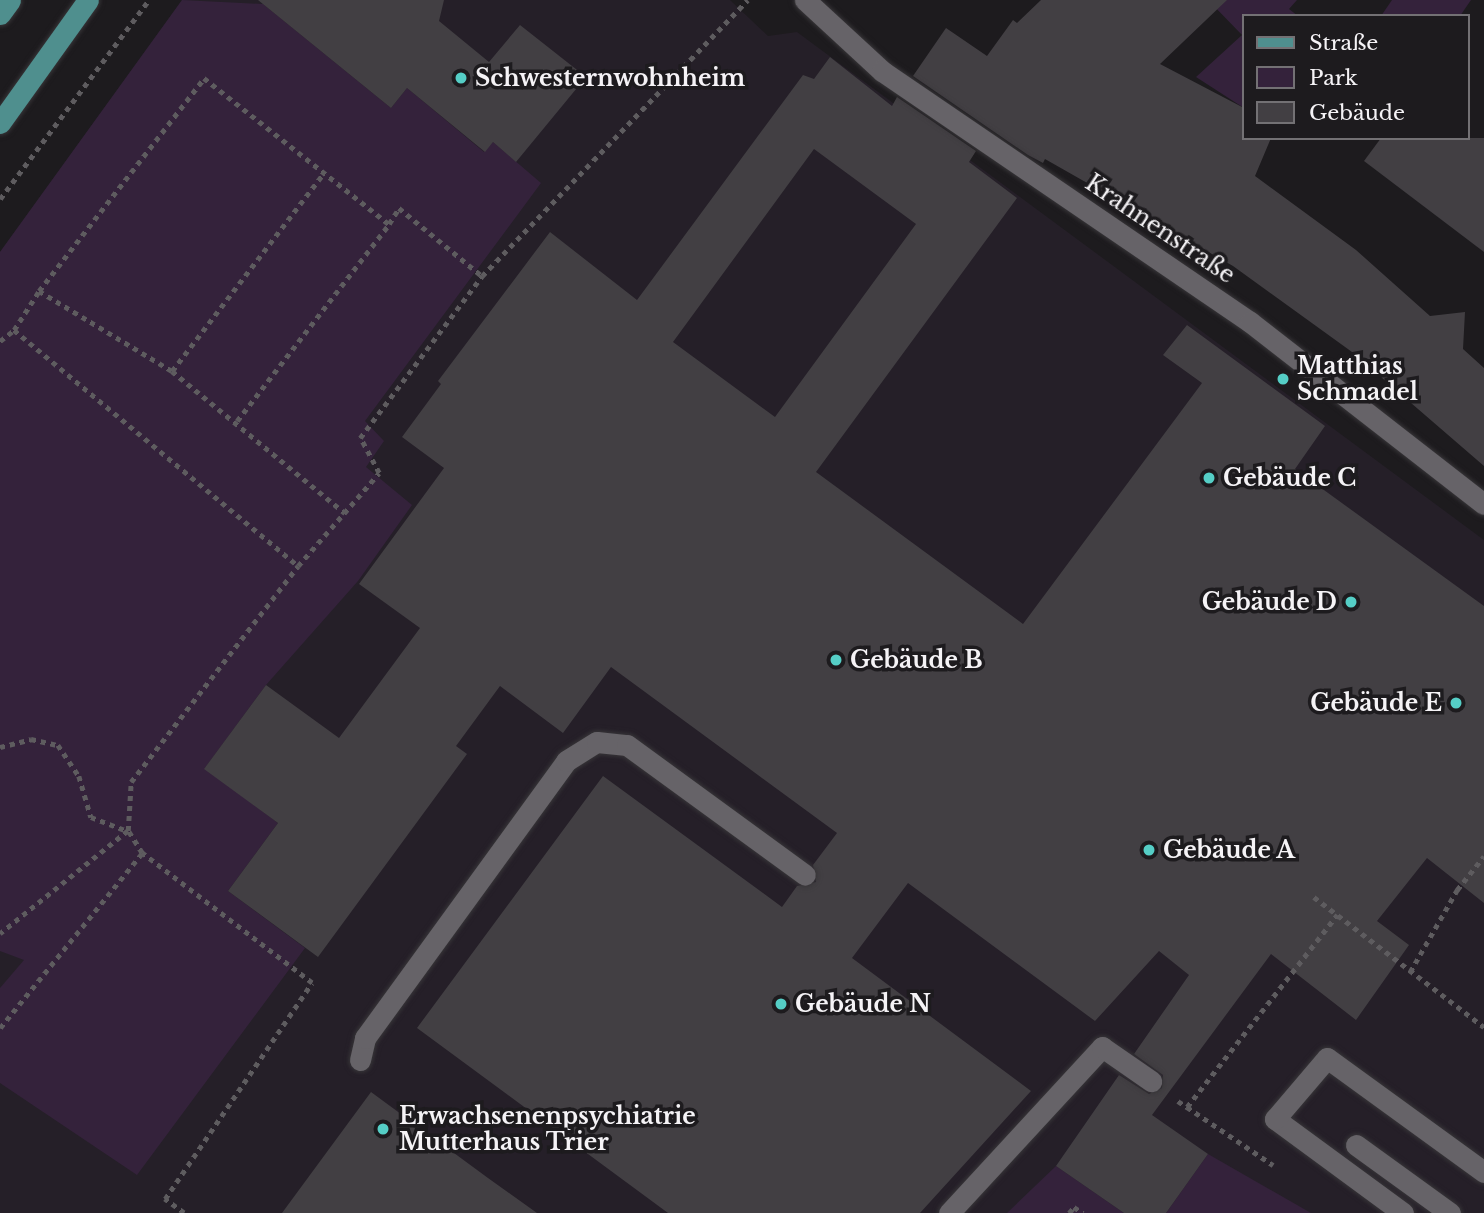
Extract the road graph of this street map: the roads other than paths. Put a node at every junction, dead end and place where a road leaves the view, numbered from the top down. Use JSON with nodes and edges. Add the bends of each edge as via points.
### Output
{"nodes":[{"id":1,"x":10,"y":0,"type":"edge"},
{"id":2,"x":88,"y":0,"type":"edge"},
{"id":3,"x":805,"y":0,"type":"edge"},
{"id":4,"x":0,"y":14,"type":"edge"},
{"id":5,"x":0,"y":123,"type":"edge"},
{"id":6,"x":1484,"y":504,"type":"edge"},
{"id":7,"x":805,"y":875,"type":"dead end"},
{"id":8,"x":360,"y":1060,"type":"dead end"},
{"id":9,"x":1151,"y":1081,"type":"road end"},
{"id":10,"x":1356,"y":1144,"type":"dead end"},
{"id":11,"x":1484,"y":1172,"type":"edge"},
{"id":12,"x":949,"y":1213,"type":"edge"},
{"id":13,"x":1403,"y":1213,"type":"edge"},
{"id":14,"x":1450,"y":1213,"type":"edge"}],
"edges":[{"from":1,"to":4,"type":"main road"},
{"from":2,"to":5,"type":"main road"},
{"from":3,"to":6,"type":"street","name":"Krahnenstraße","via":[[882,71],[1250,322]]},
{"from":7,"to":8,"type":"street","via":[[627,745],[597,742],[566,761],[365,1038]]},
{"from":9,"to":12,"type":"street","via":[[1102,1047]]},
{"from":10,"to":14,"type":"street"},
{"from":11,"to":13,"type":"street","via":[[1327,1058],[1275,1119]]}]}
